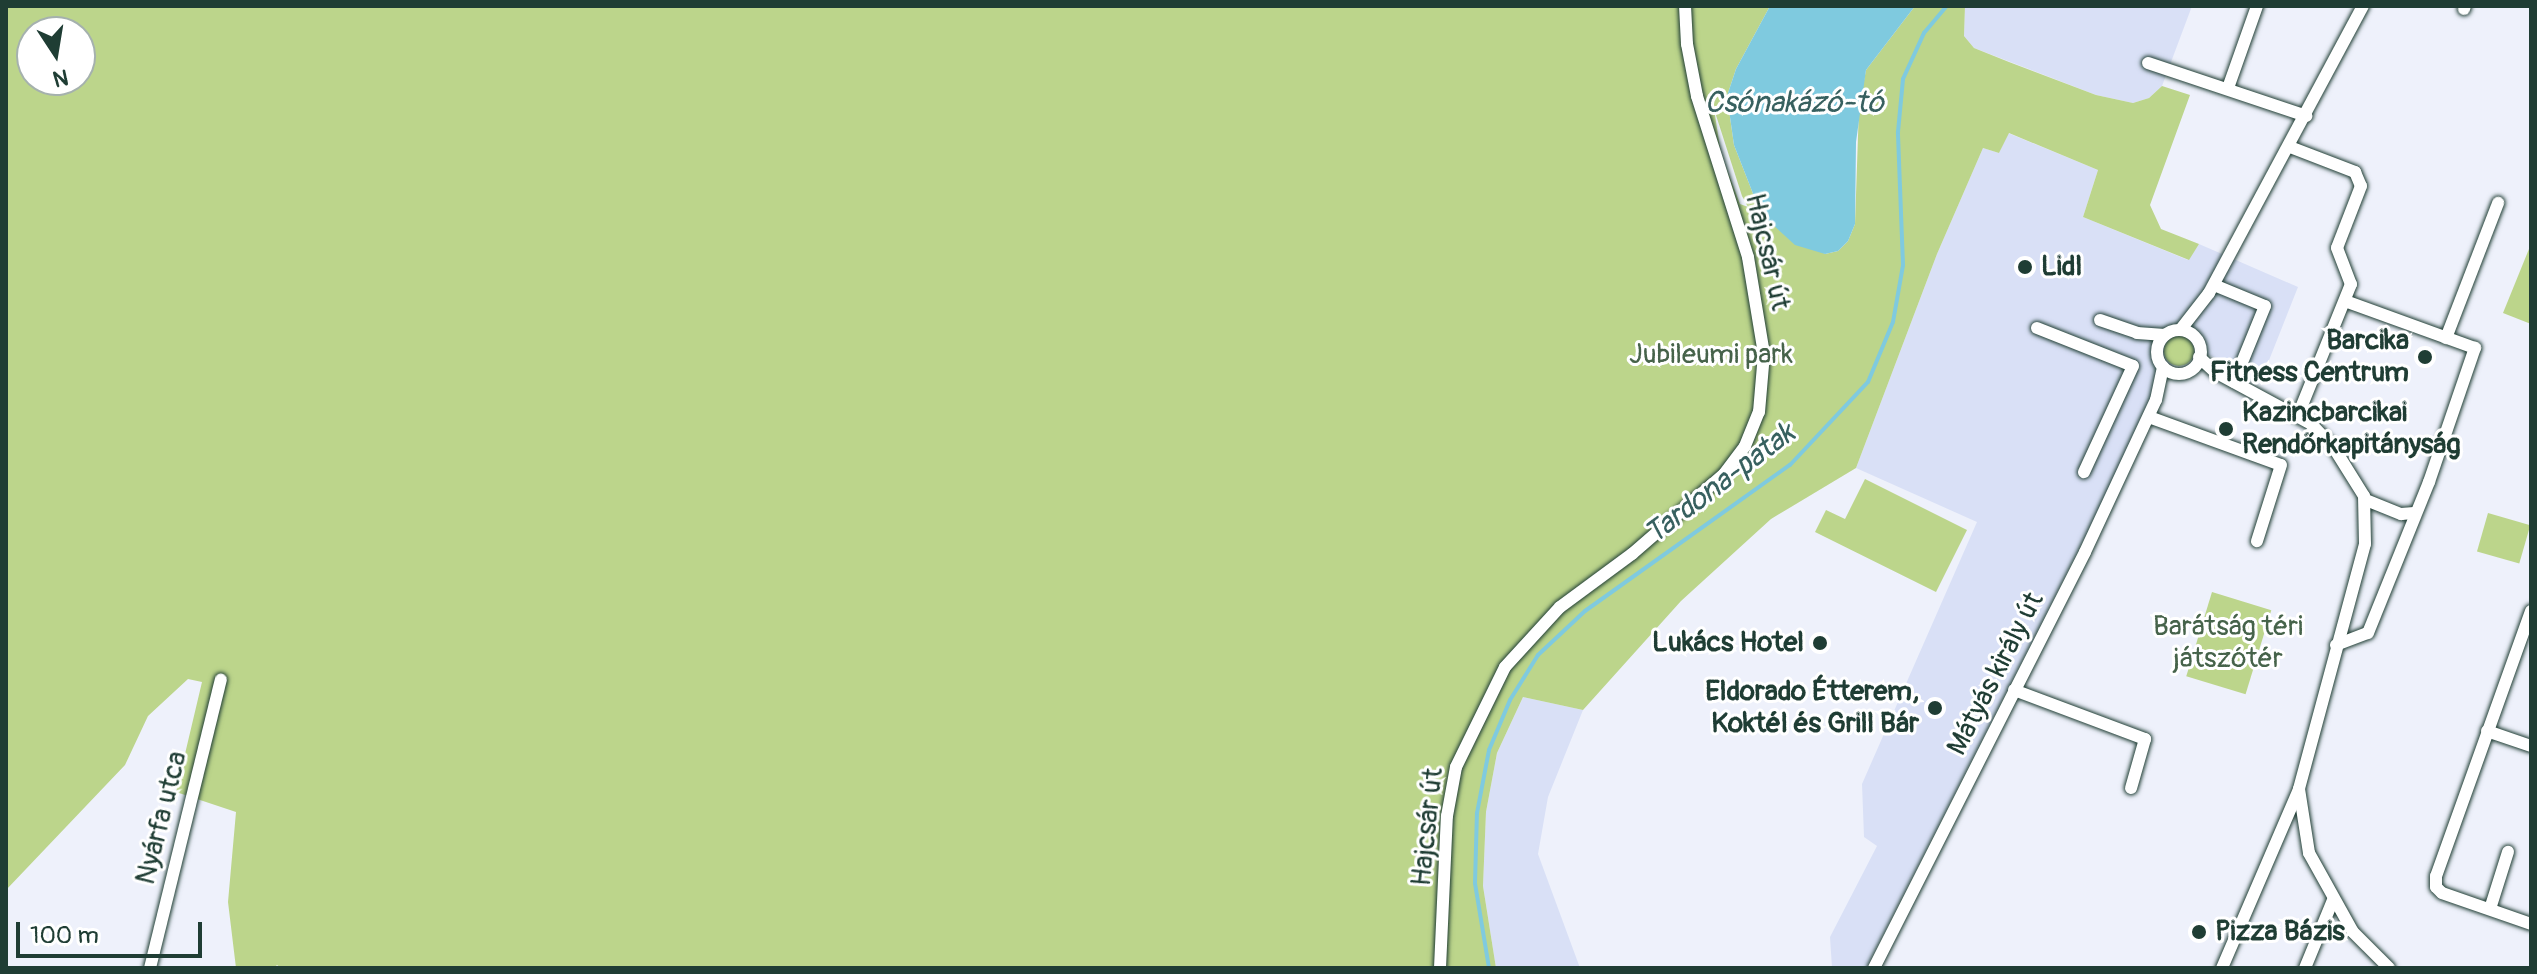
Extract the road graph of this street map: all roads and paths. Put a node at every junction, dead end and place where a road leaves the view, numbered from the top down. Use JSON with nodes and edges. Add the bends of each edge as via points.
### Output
{"nodes":[{"id":1,"x":1685,"y":6,"type":"edge"},
{"id":2,"x":2257,"y":6,"type":"edge"},
{"id":3,"x":2363,"y":6,"type":"edge"},
{"id":4,"x":2148,"y":63,"type":"dead end"},
{"id":5,"x":2228,"y":88,"type":"junction"},
{"id":6,"x":2306,"y":116,"type":"junction"},
{"id":7,"x":2290,"y":147,"type":"junction"},
{"id":8,"x":2498,"y":203,"type":"dead end"},
{"id":9,"x":2214,"y":285,"type":"junction"},
{"id":10,"x":2345,"y":301,"type":"junction"},
{"id":11,"x":2100,"y":320,"type":"dead end"},
{"id":12,"x":2037,"y":328,"type":"dead end"},
{"id":13,"x":2137,"y":333,"type":"junction"},
{"id":14,"x":2190,"y":334,"type":"junction"},
{"id":15,"x":2165,"y":335,"type":"junction"},
{"id":16,"x":2446,"y":338,"type":"junction"},
{"id":17,"x":2157,"y":353,"type":"junction"},
{"id":18,"x":2163,"y":367,"type":"junction"},
{"id":19,"x":2189,"y":368,"type":"junction"},
{"id":20,"x":2234,"y":382,"type":"junction"},
{"id":21,"x":2156,"y":400,"type":"junction"},
{"id":22,"x":2298,"y":415,"type":"junction"},
{"id":23,"x":2149,"y":417,"type":"junction"},
{"id":24,"x":2084,"y":472,"type":"dead end"},
{"id":25,"x":2366,"y":500,"type":"junction"},
{"id":26,"x":2414,"y":513,"type":"junction"},
{"id":27,"x":2257,"y":541,"type":"dead end"},
{"id":28,"x":2531,"y":611,"type":"edge"},
{"id":29,"x":2527,"y":632,"type":"edge"},
{"id":30,"x":2336,"y":645,"type":"junction"},
{"id":31,"x":221,"y":680,"type":"dead end"},
{"id":32,"x":2014,"y":690,"type":"junction"},
{"id":33,"x":2487,"y":731,"type":"junction"},
{"id":34,"x":2531,"y":746,"type":"edge"},
{"id":35,"x":2131,"y":788,"type":"dead end"},
{"id":36,"x":2299,"y":789,"type":"junction"},
{"id":37,"x":2508,"y":852,"type":"dead end"},
{"id":38,"x":2333,"y":900,"type":"junction"},
{"id":39,"x":2490,"y":909,"type":"junction"},
{"id":40,"x":2531,"y":924,"type":"edge"},
{"id":41,"x":2387,"y":967,"type":"edge"},
{"id":42,"x":150,"y":968,"type":"edge"},
{"id":43,"x":1440,"y":968,"type":"edge"},
{"id":44,"x":1874,"y":968,"type":"edge"},
{"id":45,"x":2222,"y":968,"type":"edge"},
{"id":46,"x":2305,"y":968,"type":"edge"}],
"edges":[{"from":1,"to":43,"type":"street","name":"Hajcsár út","via":[[1697,96],[1748,257],[1764,363],[1759,412],[1745,446],[1724,474],[1632,554],[1560,607],[1505,667],[1456,767],[1447,816]]},
{"from":2,"to":5,"type":"street"},
{"from":3,"to":6,"type":"street"},
{"from":4,"to":5,"type":"street"},
{"from":5,"to":6,"type":"street"},
{"from":6,"to":7,"type":"street"},
{"from":7,"to":9,"type":"street"},
{"from":7,"to":10,"type":"street","via":[[2359,177],[2360,192],[2337,248],[2351,276]]},
{"from":8,"to":16,"type":"street"},
{"from":9,"to":14,"type":"street"},
{"from":9,"to":20,"type":"street","via":[[2265,306]]},
{"from":10,"to":16,"type":"street"},
{"from":10,"to":22,"type":"street"},
{"from":11,"to":13,"type":"street"},
{"from":12,"to":24,"type":"street","via":[[2133,366]]},
{"from":13,"to":15,"type":"street"},
{"from":13,"to":17,"type":"street"},
{"from":14,"to":15,"type":"street"},
{"from":14,"to":19,"type":"street"},
{"from":15,"to":17,"type":"street"},
{"from":16,"to":26,"type":"street","via":[[2475,348]]},
{"from":17,"to":18,"type":"street"},
{"from":18,"to":19,"type":"street"},
{"from":18,"to":21,"type":"street","name":"Mátyás király út"},
{"from":19,"to":20,"type":"street"},
{"from":19,"to":21,"type":"street","name":"Mátyás király út"},
{"from":20,"to":22,"type":"street"},
{"from":21,"to":23,"type":"street","name":"Mátyás király út"},
{"from":22,"to":25,"type":"street","via":[[2329,442]]},
{"from":23,"to":27,"type":"street","via":[[2281,465]]},
{"from":23,"to":32,"type":"street","name":"Mátyás király út"},
{"from":25,"to":26,"type":"street","via":[[2401,514]]},
{"from":25,"to":30,"type":"street","via":[[2365,541]]},
{"from":26,"to":30,"type":"street","via":[[2368,633]]},
{"from":28,"to":29,"type":"street"},
{"from":29,"to":33,"type":"street"},
{"from":30,"to":36,"type":"street"},
{"from":31,"to":42,"type":"street","name":"Nyárfa utca"},
{"from":32,"to":35,"type":"street","via":[[2145,739]]},
{"from":32,"to":44,"type":"street","name":"Mátyás király út"},
{"from":33,"to":34,"type":"street"},
{"from":33,"to":39,"type":"street","via":[[2436,887]]},
{"from":36,"to":38,"type":"street","via":[[2309,853]]},
{"from":36,"to":45,"type":"street"},
{"from":37,"to":39,"type":"street"},
{"from":38,"to":41,"type":"street","via":[[2353,932]]},
{"from":38,"to":46,"type":"street"},
{"from":39,"to":40,"type":"street"}]}
